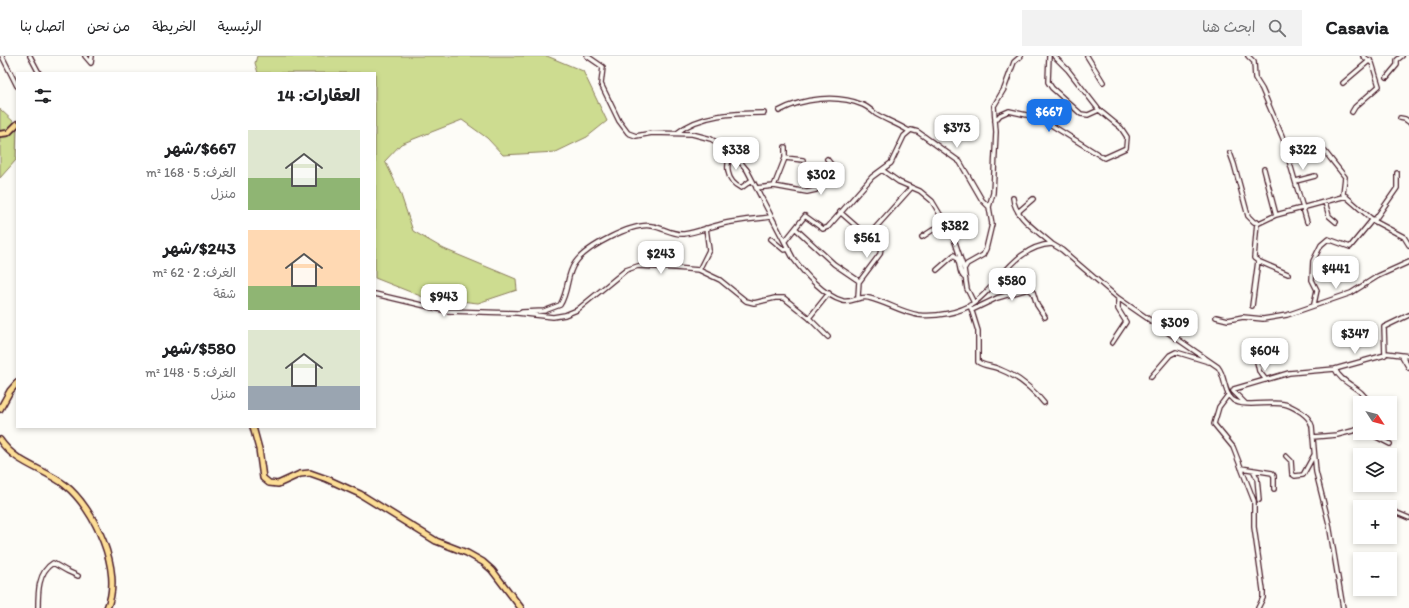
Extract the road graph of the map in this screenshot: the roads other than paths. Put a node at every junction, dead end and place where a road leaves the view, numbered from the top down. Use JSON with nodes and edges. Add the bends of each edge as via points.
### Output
{"nodes":[{"id":1,"x":2,"y":56,"type":"edge"},
{"id":2,"x":30,"y":56,"type":"edge"},
{"id":3,"x":85,"y":56,"type":"edge"},
{"id":4,"x":92,"y":56,"type":"edge"},
{"id":5,"x":587,"y":56,"type":"edge"},
{"id":6,"x":1021,"y":56,"type":"edge"},
{"id":7,"x":1049,"y":56,"type":"edge"},
{"id":8,"x":1054,"y":56,"type":"edge"},
{"id":9,"x":1087,"y":56,"type":"edge"},
{"id":10,"x":1248,"y":56,"type":"edge"},
{"id":11,"x":1363,"y":56,"type":"edge"},
{"id":12,"x":1402,"y":56,"type":"edge"},
{"id":13,"x":1370,"y":60,"type":"junction"},
{"id":14,"x":38,"y":72,"type":"edge"},
{"id":15,"x":1387,"y":77,"type":"dead end"},
{"id":16,"x":1103,"y":82,"type":"dead end"},
{"id":17,"x":1343,"y":83,"type":"dead end"},
{"id":18,"x":16,"y":84,"type":"edge"},
{"id":19,"x":1099,"y":110,"type":"junction"},
{"id":20,"x":779,"y":111,"type":"dead end"},
{"id":21,"x":1352,"y":112,"type":"dead end"},
{"id":22,"x":764,"y":113,"type":"dead end"},
{"id":23,"x":1400,"y":118,"type":"dead end"},
{"id":24,"x":995,"y":121,"type":"junction"},
{"id":25,"x":1409,"y":122,"type":"edge"},
{"id":26,"x":16,"y":125,"type":"edge"},
{"id":27,"x":909,"y":130,"type":"junction"},
{"id":28,"x":677,"y":133,"type":"junction"},
{"id":29,"x":0,"y":134,"type":"edge"},
{"id":30,"x":1287,"y":145,"type":"junction"},
{"id":31,"x":785,"y":147,"type":"dead end"},
{"id":32,"x":732,"y":152,"type":"junction"},
{"id":33,"x":1230,"y":153,"type":"dead end"},
{"id":34,"x":785,"y":158,"type":"junction"},
{"id":35,"x":827,"y":159,"type":"dead end"},
{"id":36,"x":803,"y":160,"type":"dead end"},
{"id":37,"x":1264,"y":169,"type":"dead end"},
{"id":38,"x":882,"y":170,"type":"junction"},
{"id":39,"x":1397,"y":173,"type":"dead end"},
{"id":40,"x":1315,"y":176,"type":"dead end"},
{"id":41,"x":752,"y":180,"type":"junction"},
{"id":42,"x":1296,"y":182,"type":"junction"},
{"id":43,"x":774,"y":186,"type":"junction"},
{"id":44,"x":756,"y":188,"type":"junction"},
{"id":45,"x":911,"y":188,"type":"junction"},
{"id":46,"x":1346,"y":196,"type":"junction"},
{"id":47,"x":1013,"y":198,"type":"dead end"},
{"id":48,"x":1033,"y":199,"type":"dead end"},
{"id":49,"x":1325,"y":202,"type":"junction"},
{"id":50,"x":989,"y":207,"type":"junction"},
{"id":51,"x":1302,"y":208,"type":"junction"},
{"id":52,"x":840,"y":212,"type":"junction"},
{"id":53,"x":1018,"y":212,"type":"junction"},
{"id":54,"x":1276,"y":215,"type":"junction"},
{"id":55,"x":771,"y":217,"type":"junction"},
{"id":56,"x":1374,"y":220,"type":"junction"},
{"id":57,"x":945,"y":222,"type":"junction"},
{"id":58,"x":1257,"y":222,"type":"junction"},
{"id":59,"x":1307,"y":222,"type":"dead end"},
{"id":60,"x":1336,"y":222,"type":"dead end"},
{"id":61,"x":706,"y":228,"type":"junction"},
{"id":62,"x":796,"y":229,"type":"junction"},
{"id":63,"x":868,"y":236,"type":"junction"},
{"id":64,"x":922,"y":237,"type":"dead end"},
{"id":65,"x":771,"y":239,"type":"dead end"},
{"id":66,"x":785,"y":241,"type":"junction"},
{"id":67,"x":1052,"y":244,"type":"junction"},
{"id":68,"x":1409,"y":245,"type":"edge"},
{"id":69,"x":789,"y":249,"type":"junction"},
{"id":70,"x":1258,"y":261,"type":"junction"},
{"id":71,"x":1409,"y":262,"type":"edge"},
{"id":72,"x":964,"y":269,"type":"junction"},
{"id":73,"x":699,"y":270,"type":"junction"},
{"id":74,"x":937,"y":270,"type":"dead end"},
{"id":75,"x":1288,"y":274,"type":"dead end"},
{"id":76,"x":965,"y":278,"type":"junction"},
{"id":77,"x":859,"y":282,"type":"junction"},
{"id":78,"x":830,"y":293,"type":"junction"},
{"id":79,"x":376,"y":294,"type":"edge"},
{"id":80,"x":858,"y":297,"type":"junction"},
{"id":81,"x":1118,"y":298,"type":"junction"},
{"id":82,"x":972,"y":304,"type":"junction"},
{"id":83,"x":1314,"y":304,"type":"junction"},
{"id":84,"x":1252,"y":306,"type":"dead end"},
{"id":85,"x":972,"y":310,"type":"junction"},
{"id":86,"x":518,"y":313,"type":"junction"},
{"id":87,"x":1409,"y":314,"type":"edge"},
{"id":88,"x":1045,"y":317,"type":"dead end"},
{"id":89,"x":1216,"y":317,"type":"dead end"},
{"id":90,"x":809,"y":318,"type":"junction"},
{"id":91,"x":828,"y":337,"type":"dead end"},
{"id":92,"x":1112,"y":343,"type":"dead end"},
{"id":93,"x":1248,"y":345,"type":"dead end"},
{"id":94,"x":1386,"y":353,"type":"junction"},
{"id":95,"x":1402,"y":356,"type":"junction"},
{"id":96,"x":1409,"y":356,"type":"edge"},
{"id":97,"x":1212,"y":363,"type":"junction"},
{"id":98,"x":1409,"y":368,"type":"edge"},
{"id":99,"x":1335,"y":369,"type":"junction"},
{"id":100,"x":1151,"y":377,"type":"dead end"},
{"id":101,"x":1266,"y":380,"type":"junction"},
{"id":102,"x":16,"y":384,"type":"edge"},
{"id":103,"x":1228,"y":395,"type":"junction"},
{"id":104,"x":1364,"y":396,"type":"edge"},
{"id":105,"x":1044,"y":403,"type":"dead end"},
{"id":106,"x":1245,"y":403,"type":"junction"},
{"id":107,"x":0,"y":409,"type":"edge"},
{"id":108,"x":253,"y":428,"type":"edge"},
{"id":109,"x":1353,"y":431,"type":"edge"},
{"id":110,"x":1313,"y":437,"type":"junction"},
{"id":111,"x":0,"y":440,"type":"edge"},
{"id":112,"x":1382,"y":440,"type":"edge"},
{"id":113,"x":1390,"y":444,"type":"dead end"},
{"id":114,"x":1314,"y":455,"type":"junction"},
{"id":115,"x":1286,"y":456,"type":"dead end"},
{"id":116,"x":1241,"y":468,"type":"junction"},
{"id":117,"x":1253,"y":470,"type":"junction"},
{"id":118,"x":1274,"y":489,"type":"dead end"},
{"id":119,"x":1259,"y":500,"type":"dead end"},
{"id":120,"x":1397,"y":513,"type":"edge"},
{"id":121,"x":1409,"y":518,"type":"edge"},
{"id":122,"x":78,"y":576,"type":"dead end"},
{"id":123,"x":38,"y":608,"type":"edge"},
{"id":124,"x":107,"y":608,"type":"edge"},
{"id":125,"x":521,"y":608,"type":"edge"},
{"id":126,"x":1258,"y":608,"type":"edge"},
{"id":127,"x":1343,"y":608,"type":"edge"}],
"edges":[{"from":1,"to":18,"type":"street"},
{"from":2,"to":14,"type":"street"},
{"from":3,"to":4,"type":"street","via":[[91,64]]},
{"from":5,"to":28,"type":"street","via":[[603,67],[601,84],[619,121],[628,133],[636,136]]},
{"from":6,"to":24,"type":"street","via":[[1014,62],[1004,89],[994,104]]},
{"from":7,"to":19,"type":"street","via":[[1048,82],[1052,88],[1081,114],[1088,115]]},
{"from":8,"to":19,"type":"street"},
{"from":9,"to":16,"type":"street"},
{"from":10,"to":30,"type":"street","via":[[1255,66],[1255,78]]},
{"from":11,"to":13,"type":"street"},
{"from":12,"to":15,"type":"street"},
{"from":13,"to":17,"type":"street"},
{"from":13,"to":21,"type":"street","via":[[1378,88]]},
{"from":19,"to":24,"type":"street","via":[[1120,126],[1127,137],[1125,149],[1106,158],[1040,118],[1009,112],[1000,115]]},
{"from":20,"to":27,"type":"street","via":[[803,101],[845,101],[864,105]]},
{"from":22,"to":28,"type":"street","via":[[743,113],[703,120],[687,124]]},
{"from":23,"to":25,"type":"street"},
{"from":24,"to":50,"type":"street","via":[[993,189]]},
{"from":26,"to":29,"type":"main road","via":[[8,133]]},
{"from":27,"to":38,"type":"street","via":[[891,163]]},
{"from":27,"to":50,"type":"street","via":[[915,130],[956,158]]},
{"from":28,"to":32,"type":"street","via":[[711,139]]},
{"from":30,"to":42,"type":"street"},
{"from":30,"to":46,"type":"street","via":[[1297,144],[1305,151],[1318,144],[1321,146],[1345,178],[1342,192]]},
{"from":31,"to":34,"type":"street"},
{"from":32,"to":41,"type":"street"},
{"from":32,"to":41,"type":"street","via":[[727,167],[737,186],[741,188]]},
{"from":33,"to":58,"type":"street","via":[[1248,216]]},
{"from":34,"to":36,"type":"street"},
{"from":34,"to":43,"type":"street"},
{"from":35,"to":43,"type":"street","via":[[834,168],[816,190],[807,192]]},
{"from":37,"to":54,"type":"street"},
{"from":38,"to":45,"type":"street"},
{"from":38,"to":52,"type":"street","via":[[872,177]]},
{"from":39,"to":56,"type":"street","via":[[1396,188]]},
{"from":40,"to":42,"type":"street"},
{"from":41,"to":44,"type":"street"},
{"from":42,"to":51,"type":"street"},
{"from":43,"to":44,"type":"street"},
{"from":44,"to":55,"type":"street"},
{"from":45,"to":57,"type":"street","via":[[926,195]]},
{"from":45,"to":63,"type":"street"},
{"from":46,"to":49,"type":"street"},
{"from":46,"to":56,"type":"street"},
{"from":47,"to":53,"type":"street"},
{"from":48,"to":53,"type":"street"},
{"from":49,"to":51,"type":"street"},
{"from":49,"to":60,"type":"street","via":[[1329,216]]},
{"from":50,"to":72,"type":"street","via":[[992,224],[986,251]]},
{"from":51,"to":54,"type":"street"},
{"from":51,"to":59,"type":"street"},
{"from":52,"to":62,"type":"street","via":[[826,228],[820,227],[805,216]]},
{"from":52,"to":63,"type":"street"},
{"from":53,"to":67,"type":"street"},
{"from":54,"to":58,"type":"street"},
{"from":55,"to":61,"type":"street"},
{"from":55,"to":66,"type":"street"},
{"from":56,"to":68,"type":"street","via":[[1402,236]]},
{"from":56,"to":83,"type":"street","via":[[1350,247],[1328,239],[1321,245],[1313,263],[1312,280],[1317,290]]},
{"from":57,"to":64,"type":"street"},
{"from":57,"to":72,"type":"street"},
{"from":58,"to":70,"type":"street","via":[[1254,258]]},
{"from":61,"to":73,"type":"street","via":[[709,250]]},
{"from":61,"to":86,"type":"street","via":[[676,234],[652,226],[638,226],[606,239],[575,262],[570,270],[566,295],[560,305],[544,311]]},
{"from":62,"to":66,"type":"street"},
{"from":62,"to":77,"type":"street","via":[[834,264]]},
{"from":63,"to":77,"type":"street","via":[[881,246],[881,252]]},
{"from":65,"to":69,"type":"street","via":[[784,250]]},
{"from":66,"to":69,"type":"street"},
{"from":67,"to":81,"type":"street"},
{"from":67,"to":82,"type":"street","via":[[1037,247],[1022,256]]},
{"from":69,"to":78,"type":"street","via":[[806,275]]},
{"from":70,"to":75,"type":"street"},
{"from":70,"to":84,"type":"street"},
{"from":71,"to":83,"type":"street","via":[[1351,292]]},
{"from":72,"to":76,"type":"street"},
{"from":73,"to":86,"type":"street","via":[[638,266],[626,270],[597,296],[565,315],[553,317]]},
{"from":73,"to":90,"type":"street","via":[[720,280],[746,301],[754,303],[784,298]]},
{"from":74,"to":76,"type":"street","via":[[954,255],[960,273]]},
{"from":76,"to":82,"type":"street"},
{"from":77,"to":80,"type":"street"},
{"from":78,"to":80,"type":"street","via":[[850,301]]},
{"from":78,"to":90,"type":"street"},
{"from":79,"to":86,"type":"street","via":[[447,311]]},
{"from":80,"to":82,"type":"street","via":[[877,300],[918,315],[947,313]]},
{"from":81,"to":92,"type":"street","via":[[1118,309],[1126,322]]},
{"from":81,"to":97,"type":"street"},
{"from":82,"to":85,"type":"street"},
{"from":83,"to":89,"type":"street","via":[[1287,315],[1270,318],[1228,320]]},
{"from":85,"to":88,"type":"street","via":[[997,298],[1028,289],[1033,292],[1037,305]]},
{"from":85,"to":105,"type":"street","via":[[978,331],[978,362],[1000,369],[1016,378],[1035,391]]},
{"from":87,"to":94,"type":"street","via":[[1384,327]]},
{"from":90,"to":91,"type":"street"},
{"from":93,"to":101,"type":"street","via":[[1254,348],[1259,371]]},
{"from":94,"to":95,"type":"street"},
{"from":94,"to":99,"type":"street"},
{"from":95,"to":96,"type":"street"},
{"from":95,"to":98,"type":"street"},
{"from":97,"to":100,"type":"street","via":[[1176,352],[1170,355]]},
{"from":97,"to":103,"type":"street","via":[[1222,372]]},
{"from":99,"to":101,"type":"street","via":[[1294,372]]},
{"from":99,"to":104,"type":"street","via":[[1338,375]]},
{"from":101,"to":106,"type":"street","via":[[1233,390]]},
{"from":102,"to":107,"type":"highway"},
{"from":103,"to":106,"type":"street","via":[[1236,402]]},
{"from":103,"to":116,"type":"street","via":[[1219,407],[1214,424],[1229,441]]},
{"from":106,"to":110,"type":"street","via":[[1292,407],[1310,421]]},
{"from":108,"to":125,"type":"highway","via":[[263,478],[269,483],[278,484],[300,474],[310,473],[360,494],[436,541],[483,562]]},
{"from":109,"to":110,"type":"street"},
{"from":110,"to":114,"type":"street"},
{"from":111,"to":124,"type":"highway","via":[[8,451],[22,462],[64,484],[90,516],[101,536],[109,561],[111,594]]},
{"from":112,"to":113,"type":"street"},
{"from":114,"to":115,"type":"street","via":[[1303,475],[1298,476],[1292,474],[1291,461]]},
{"from":114,"to":127,"type":"street"},
{"from":116,"to":117,"type":"street"},
{"from":116,"to":126,"type":"street","via":[[1255,508],[1254,527],[1264,590]]},
{"from":117,"to":118,"type":"street","via":[[1272,473]]},
{"from":117,"to":119,"type":"street","via":[[1258,482]]},
{"from":120,"to":121,"type":"street"},
{"from":122,"to":123,"type":"street","via":[[52,563],[49,565],[40,578]]}]}
